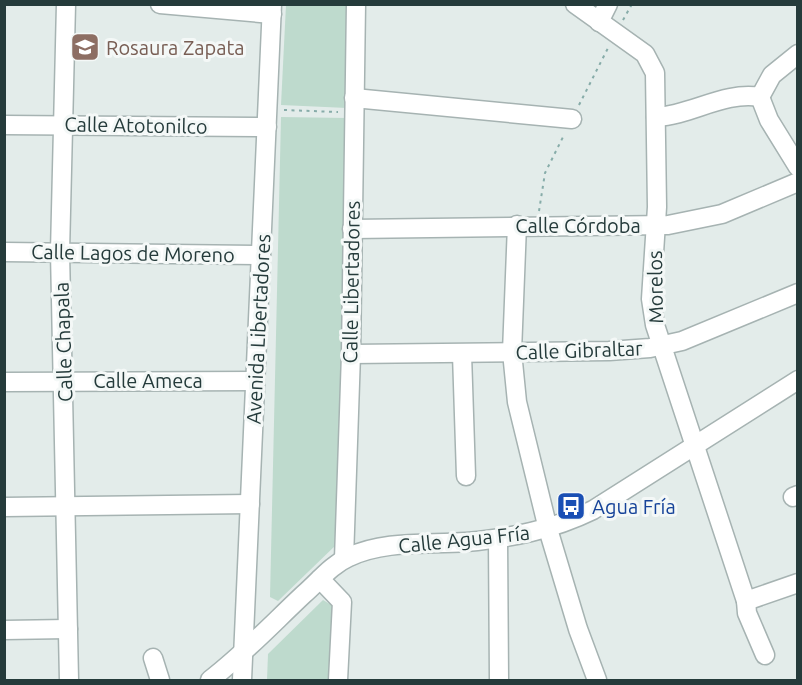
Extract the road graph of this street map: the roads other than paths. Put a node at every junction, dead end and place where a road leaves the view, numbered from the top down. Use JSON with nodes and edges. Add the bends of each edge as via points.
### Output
{"nodes":[{"id":1,"x":66,"y":4,"type":"edge"},
{"id":2,"x":160,"y":4,"type":"edge"},
{"id":3,"x":357,"y":4,"type":"edge"},
{"id":4,"x":574,"y":4,"type":"edge"},
{"id":5,"x":608,"y":4,"type":"edge"},
{"id":6,"x":272,"y":9,"type":"edge"},
{"id":7,"x":598,"y":22,"type":"junction"},
{"id":8,"x":798,"y":54,"type":"edge"},
{"id":9,"x":760,"y":97,"type":"junction"},
{"id":10,"x":353,"y":105,"type":"junction"},
{"id":11,"x":656,"y":117,"type":"junction"},
{"id":12,"x":267,"y":118,"type":"junction"},
{"id":13,"x":572,"y":119,"type":"dead end"},
{"id":14,"x":63,"y":124,"type":"junction"},
{"id":15,"x":4,"y":125,"type":"edge"},
{"id":16,"x":798,"y":167,"type":"edge"},
{"id":17,"x":798,"y":182,"type":"edge"},
{"id":18,"x":517,"y":225,"type":"junction"},
{"id":19,"x":656,"y":225,"type":"junction"},
{"id":20,"x":352,"y":229,"type":"junction"},
{"id":21,"x":4,"y":252,"type":"edge"},
{"id":22,"x":60,"y":252,"type":"junction"},
{"id":23,"x":261,"y":255,"type":"junction"},
{"id":24,"x":798,"y":293,"type":"edge"},
{"id":25,"x":660,"y":346,"type":"junction"},
{"id":26,"x":512,"y":352,"type":"junction"},
{"id":27,"x":351,"y":354,"type":"junction"},
{"id":28,"x":462,"y":354,"type":"junction"},
{"id":29,"x":64,"y":380,"type":"junction"},
{"id":30,"x":255,"y":381,"type":"junction"},
{"id":31,"x":798,"y":381,"type":"edge"},
{"id":32,"x":4,"y":382,"type":"edge"},
{"id":33,"x":694,"y":446,"type":"junction"},
{"id":34,"x":466,"y":476,"type":"dead end"},
{"id":35,"x":250,"y":504,"type":"junction"},
{"id":36,"x":4,"y":507,"type":"edge"},
{"id":37,"x":68,"y":508,"type":"junction"},
{"id":38,"x":548,"y":529,"type":"junction"},
{"id":39,"x":498,"y":538,"type":"junction"},
{"id":40,"x":344,"y":559,"type":"junction"},
{"id":41,"x":798,"y":583,"type":"edge"},
{"id":42,"x":313,"y":585,"type":"junction"},
{"id":43,"x":746,"y":601,"type":"junction"},
{"id":44,"x":68,"y":629,"type":"junction"},
{"id":45,"x":4,"y":630,"type":"edge"},
{"id":46,"x":243,"y":653,"type":"junction"},
{"id":47,"x":765,"y":656,"type":"dead end"},
{"id":48,"x":153,"y":658,"type":"dead end"},
{"id":49,"x":69,"y":681,"type":"edge"},
{"id":50,"x":160,"y":681,"type":"edge"},
{"id":51,"x":210,"y":681,"type":"edge"},
{"id":52,"x":242,"y":681,"type":"edge"},
{"id":53,"x":338,"y":681,"type":"edge"},
{"id":54,"x":498,"y":681,"type":"edge"},
{"id":55,"x":597,"y":681,"type":"edge"}],
"edges":[{"from":1,"to":14,"type":"street","name":"Calle Chapala"},
{"from":2,"to":6,"type":"street"},
{"from":3,"to":10,"type":"street","name":"Calle Libertadores"},
{"from":4,"to":7,"type":"street","name":"Morelos"},
{"from":5,"to":7,"type":"street"},
{"from":6,"to":12,"type":"street","name":"Avenida Libertadores"},
{"from":7,"to":11,"type":"street","name":"Morelos","via":[[645,54],[653,65]]},
{"from":8,"to":9,"type":"street","via":[[772,75]]},
{"from":9,"to":11,"type":"street","via":[[740,94],[689,112]]},
{"from":9,"to":16,"type":"street","via":[[769,120]]},
{"from":10,"to":13,"type":"street"},
{"from":10,"to":20,"type":"street","name":"Calle Libertadores"},
{"from":11,"to":19,"type":"street","name":"Morelos"},
{"from":12,"to":14,"type":"street","name":"Calle Atotonilco"},
{"from":12,"to":23,"type":"street","name":"Avenida Libertadores"},
{"from":14,"to":15,"type":"street","name":"Calle Atotonilco"},
{"from":14,"to":22,"type":"street","name":"Calle Chapala"},
{"from":17,"to":19,"type":"street","name":"Calle Córdoba","via":[[722,214]]},
{"from":18,"to":19,"type":"street","name":"Calle Córdoba"},
{"from":18,"to":20,"type":"street","name":"Calle Córdoba"},
{"from":18,"to":26,"type":"street"},
{"from":19,"to":25,"type":"street","name":"Morelos","via":[[651,299]]},
{"from":20,"to":27,"type":"street","name":"Calle Libertadores"},
{"from":21,"to":22,"type":"street","name":"Calle Lagos de Moreno"},
{"from":22,"to":23,"type":"street","name":"Calle Lagos de Moreno"},
{"from":22,"to":29,"type":"street","name":"Calle Chapala"},
{"from":23,"to":30,"type":"street","name":"Avenida Libertadores"},
{"from":24,"to":25,"type":"street","name":"Calle Gibraltar","via":[[699,335]]},
{"from":25,"to":26,"type":"street","name":"Calle Gibraltar"},
{"from":25,"to":33,"type":"street","name":"Morelos"},
{"from":26,"to":28,"type":"street","name":"Calle Gibraltar"},
{"from":26,"to":38,"type":"street","via":[[517,402]]},
{"from":27,"to":28,"type":"street","name":"Calle Gibraltar"},
{"from":27,"to":40,"type":"street","name":"Calle Libertadores"},
{"from":28,"to":34,"type":"street"},
{"from":29,"to":30,"type":"street","name":"Calle Ameca"},
{"from":29,"to":32,"type":"street","name":"Calle Ameca"},
{"from":29,"to":37,"type":"street","name":"Calle Chapala"},
{"from":30,"to":35,"type":"street","name":"Avenida Libertadores"},
{"from":31,"to":33,"type":"street","name":"Calle Agua Fría"},
{"from":33,"to":38,"type":"street","name":"Calle Agua Fría","via":[[593,510]]},
{"from":33,"to":43,"type":"street","name":"Morelos"},
{"from":35,"to":37,"type":"street"},
{"from":35,"to":46,"type":"street","name":"Avenida Libertadores"},
{"from":36,"to":37,"type":"street"},
{"from":37,"to":44,"type":"street","name":"Calle Chapala"},
{"from":38,"to":39,"type":"street","name":"Calle Agua Fría"},
{"from":38,"to":55,"type":"street"},
{"from":39,"to":40,"type":"street","name":"Calle Agua Fría","via":[[380,548]]},
{"from":39,"to":54,"type":"street"},
{"from":40,"to":42,"type":"street","name":"Calle Agua Fría"},
{"from":41,"to":43,"type":"street"},
{"from":42,"to":46,"type":"street","name":"Calle Agua Fría"},
{"from":42,"to":53,"type":"street","via":[[342,602]]},
{"from":43,"to":47,"type":"street","name":"Morelos"},
{"from":44,"to":45,"type":"street"},
{"from":44,"to":49,"type":"street","name":"Calle Chapala"},
{"from":46,"to":51,"type":"street","name":"Calle Agua Fría"},
{"from":46,"to":52,"type":"street","name":"Avenida Libertadores"},
{"from":48,"to":50,"type":"street"}]}
